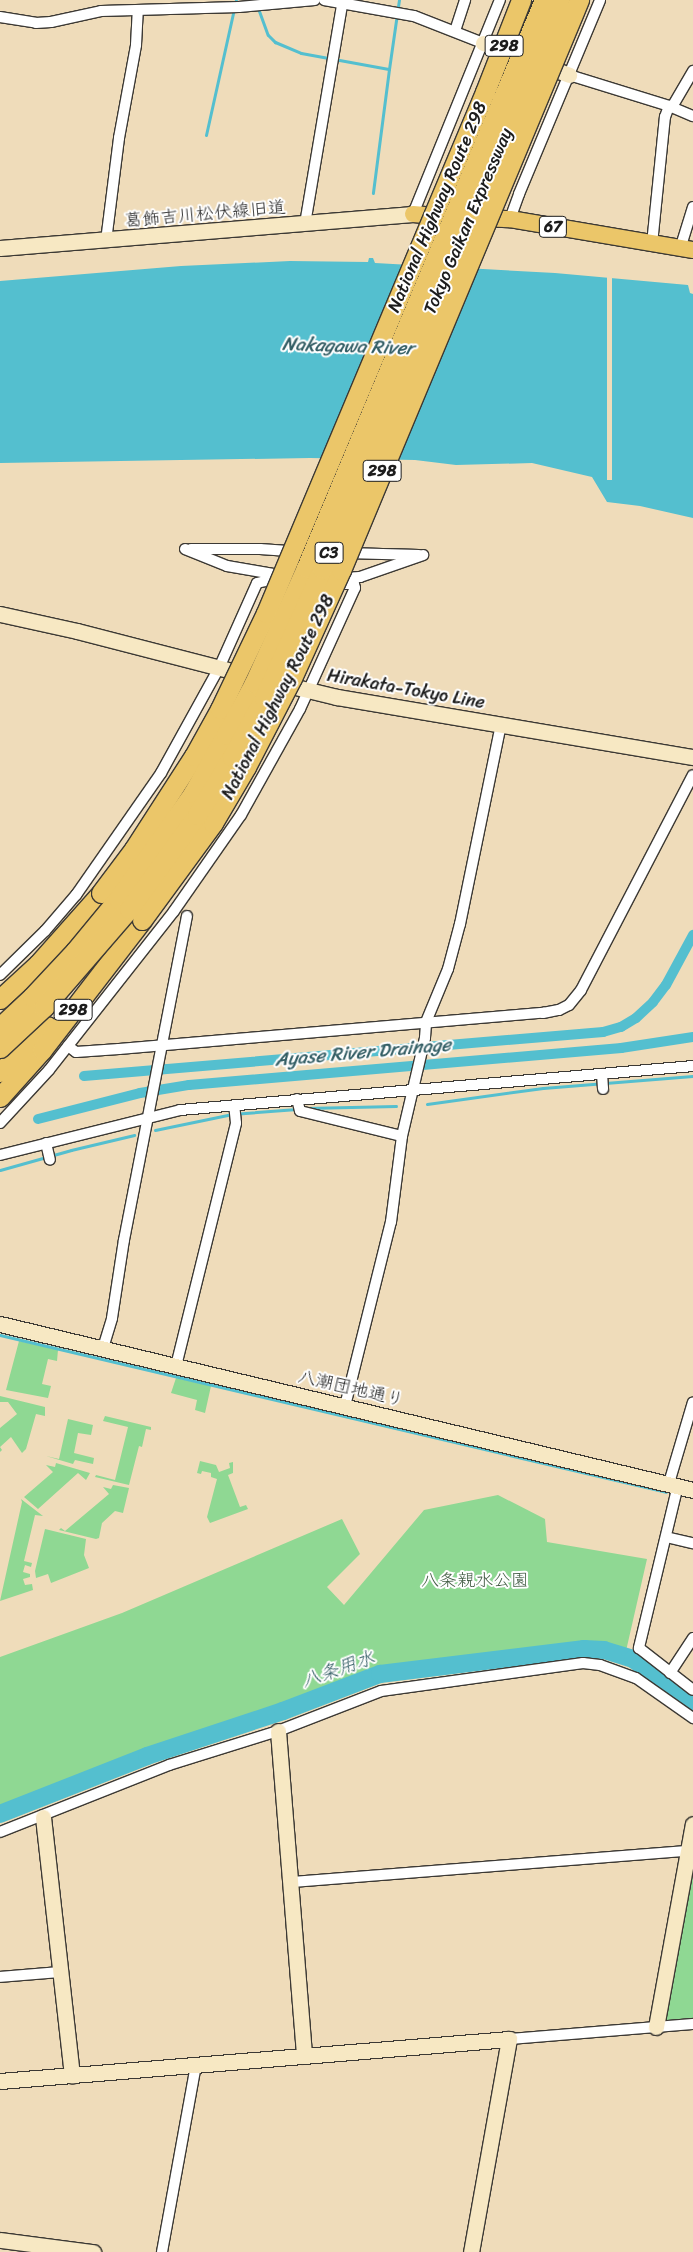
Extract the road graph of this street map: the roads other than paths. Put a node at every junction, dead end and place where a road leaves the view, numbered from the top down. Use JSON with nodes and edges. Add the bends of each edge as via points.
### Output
{"nodes":[{"id":1,"x":315,"y":0,"type":"edge"},
{"id":2,"x":324,"y":0,"type":"edge"},
{"id":3,"x":465,"y":0,"type":"edge"},
{"id":4,"x":500,"y":0,"type":"edge"},
{"id":5,"x":521,"y":0,"type":"edge"},
{"id":6,"x":537,"y":0,"type":"edge"},
{"id":7,"x":544,"y":0,"type":"edge"},
{"id":8,"x":560,"y":0,"type":"edge"},
{"id":9,"x":579,"y":0,"type":"edge"},
{"id":10,"x":600,"y":0,"type":"edge"},
{"id":11,"x":343,"y":1,"type":"edge"},
{"id":12,"x":226,"y":4,"type":"edge"},
{"id":13,"x":136,"y":7,"type":"edge"},
{"id":14,"x":0,"y":17,"type":"edge"},
{"id":15,"x":455,"y":31,"type":"junction"},
{"id":16,"x":483,"y":43,"type":"junction"},
{"id":17,"x":693,"y":71,"type":"edge"},
{"id":18,"x":512,"y":75,"type":"junction"},
{"id":19,"x":569,"y":75,"type":"junction"},
{"id":20,"x":670,"y":107,"type":"junction"},
{"id":21,"x":693,"y":116,"type":"edge"},
{"id":22,"x":693,"y":206,"type":"edge"},
{"id":23,"x":413,"y":214,"type":"junction"},
{"id":24,"x":510,"y":220,"type":"junction"},
{"id":25,"x":305,"y":224,"type":"junction"},
{"id":26,"x":106,"y":241,"type":"junction"},
{"id":27,"x":652,"y":244,"type":"junction"},
{"id":28,"x":0,"y":248,"type":"edge"},
{"id":29,"x":686,"y":250,"type":"edge"},
{"id":30,"x":304,"y":584,"type":"junction"},
{"id":31,"x":0,"y":614,"type":"edge"},
{"id":32,"x":219,"y":668,"type":"junction"},
{"id":33,"x":309,"y":690,"type":"junction"},
{"id":34,"x":501,"y":724,"type":"junction"},
{"id":35,"x":693,"y":756,"type":"edge"},
{"id":36,"x":693,"y":775,"type":"edge"},
{"id":37,"x":187,"y":916,"type":"dead end"},
{"id":38,"x":122,"y":946,"type":"junction"},
{"id":39,"x":38,"y":964,"type":"junction"},
{"id":40,"x":0,"y":975,"type":"edge"},
{"id":41,"x":0,"y":999,"type":"edge"},
{"id":42,"x":0,"y":1006,"type":"edge"},
{"id":43,"x":426,"y":1022,"type":"junction"},
{"id":44,"x":0,"y":1027,"type":"edge"},
{"id":45,"x":161,"y":1044,"type":"junction"},
{"id":46,"x":68,"y":1046,"type":"junction"},
{"id":47,"x":0,"y":1048,"type":"edge"},
{"id":48,"x":693,"y":1066,"type":"edge"},
{"id":49,"x":0,"y":1072,"type":"edge"},
{"id":50,"x":412,"y":1090,"type":"junction"},
{"id":51,"x":0,"y":1097,"type":"edge"},
{"id":52,"x":299,"y":1105,"type":"junction"},
{"id":53,"x":235,"y":1111,"type":"junction"},
{"id":54,"x":148,"y":1116,"type":"junction"},
{"id":55,"x":0,"y":1123,"type":"edge"},
{"id":56,"x":402,"y":1136,"type":"junction"},
{"id":57,"x":46,"y":1143,"type":"junction"},
{"id":58,"x":0,"y":1156,"type":"edge"},
{"id":59,"x":49,"y":1157,"type":"dead end"},
{"id":60,"x":0,"y":1324,"type":"edge"},
{"id":61,"x":103,"y":1348,"type":"junction"},
{"id":62,"x":176,"y":1366,"type":"junction"},
{"id":63,"x":693,"y":1402,"type":"edge"},
{"id":64,"x":345,"y":1406,"type":"junction"},
{"id":65,"x":674,"y":1484,"type":"junction"},
{"id":66,"x":693,"y":1490,"type":"edge"},
{"id":67,"x":666,"y":1537,"type":"junction"},
{"id":68,"x":693,"y":1543,"type":"edge"},
{"id":69,"x":693,"y":1638,"type":"edge"},
{"id":70,"x":670,"y":1673,"type":"junction"},
{"id":71,"x":693,"y":1690,"type":"edge"},
{"id":72,"x":693,"y":1718,"type":"edge"},
{"id":73,"x":278,"y":1731,"type":"junction"},
{"id":74,"x":43,"y":1817,"type":"junction"},
{"id":75,"x":693,"y":1824,"type":"edge"},
{"id":76,"x":0,"y":1832,"type":"edge"},
{"id":77,"x":688,"y":1851,"type":"junction"},
{"id":78,"x":291,"y":1882,"type":"junction"},
{"id":79,"x":61,"y":1972,"type":"junction"},
{"id":80,"x":0,"y":1977,"type":"edge"},
{"id":81,"x":693,"y":2024,"type":"edge"},
{"id":82,"x":656,"y":2027,"type":"junction"},
{"id":83,"x":509,"y":2039,"type":"junction"},
{"id":84,"x":304,"y":2056,"type":"junction"},
{"id":85,"x":196,"y":2065,"type":"junction"},
{"id":86,"x":72,"y":2075,"type":"junction"},
{"id":87,"x":0,"y":2081,"type":"edge"},
{"id":88,"x":0,"y":2240,"type":"edge"},
{"id":89,"x":92,"y":2252,"type":"edge"},
{"id":90,"x":162,"y":2252,"type":"edge"},
{"id":91,"x":471,"y":2252,"type":"edge"}],
"edges":[{"from":1,"to":12,"type":"street"},
{"from":2,"to":11,"type":"street"},
{"from":3,"to":15,"type":"street"},
{"from":4,"to":16,"type":"street"},
{"from":5,"to":39,"type":"highway","name":"National Highway Route 298","number":"298","bridge":true,"via":[[486,92],[262,622],[220,709],[144,834],[101,892]]},
{"from":6,"to":18,"type":"highway","number":"298","bridge":true},
{"from":7,"to":18,"type":"highway","name":"Tokyo Gaikan Expressway","number":"C3","bridge":true},
{"from":8,"to":47,"type":"highway","name":"Tokyo Gaikan Expressway","number":"C3","bridge":true,"via":[[322,569],[288,648],[250,723],[197,815],[129,909],[44,1007]]},
{"from":9,"to":38,"type":"highway","name":"National Highway Route 298","number":"298","bridge":true,"via":[[292,678],[213,823]]},
{"from":10,"to":19,"type":"street"},
{"from":11,"to":15,"type":"street","via":[[414,16]]},
{"from":11,"to":25,"type":"street"},
{"from":12,"to":13,"type":"street"},
{"from":13,"to":14,"type":"street","via":[[89,12],[51,22]]},
{"from":13,"to":26,"type":"street","via":[[136,45],[119,138]]},
{"from":15,"to":16,"type":"street"},
{"from":16,"to":19,"type":"street"},
{"from":16,"to":23,"type":"street"},
{"from":17,"to":20,"type":"street"},
{"from":18,"to":44,"type":"highway","name":"Tokyo Gaikan Expressway","number":"C3","bridge":true,"via":[[299,584],[254,683],[193,793],[118,899],[75,951]]},
{"from":19,"to":20,"type":"street"},
{"from":19,"to":24,"type":"street"},
{"from":20,"to":21,"type":"street"},
{"from":20,"to":27,"type":"street","via":[[664,127]]},
{"from":22,"to":29,"type":"street"},
{"from":23,"to":24,"type":"main road","number":"67"},
{"from":23,"to":25,"type":"street","name":"葛飾吉川松伏線旧道"},
{"from":24,"to":27,"type":"main road","number":"67"},
{"from":25,"to":26,"type":"street","name":"葛飾吉川松伏線旧道"},
{"from":26,"to":28,"type":"street","name":"葛飾吉川松伏線旧道"},
{"from":27,"to":29,"type":"main road","number":"67"},
{"from":30,"to":30,"type":"street","via":[[291,577],[227,566],[185,549],[260,548],[422,555],[360,577]]},
{"from":30,"to":32,"type":"street","via":[[257,583]]},
{"from":30,"to":33,"type":"street","via":[[354,584],[355,588]]},
{"from":31,"to":32,"type":"street","name":"Hirakata-Tokyo Line"},
{"from":32,"to":33,"type":"street","name":"Hirakata-Tokyo Line"},
{"from":32,"to":40,"type":"street","via":[[161,773],[101,862],[45,931]]},
{"from":33,"to":34,"type":"street","name":"Hirakata-Tokyo Line"},
{"from":33,"to":46,"type":"street","via":[[268,769],[207,867]]},
{"from":34,"to":35,"type":"street","name":"Hirakata-Tokyo Line"},
{"from":34,"to":43,"type":"street","via":[[460,924],[448,969]]},
{"from":36,"to":43,"type":"street","via":[[585,982],[569,1004],[543,1014]]},
{"from":37,"to":45,"type":"street"},
{"from":38,"to":49,"type":"highway","number":"298","via":[[60,1014]]},
{"from":38,"to":51,"type":"highway","name":"National Highway Route 298","number":"298","via":[[42,1050]]},
{"from":39,"to":41,"type":"highway","name":"National Highway Route 298","number":"298"},
{"from":39,"to":42,"type":"highway","number":"298"},
{"from":43,"to":45,"type":"street"},
{"from":43,"to":50,"type":"street"},
{"from":45,"to":46,"type":"street","via":[[76,1052]]},
{"from":45,"to":54,"type":"street"},
{"from":46,"to":55,"type":"street"},
{"from":48,"to":50,"type":"street","via":[[602,1081]]},
{"from":50,"to":52,"type":"street"},
{"from":50,"to":56,"type":"street"},
{"from":52,"to":53,"type":"street"},
{"from":52,"to":56,"type":"street"},
{"from":53,"to":54,"type":"street","via":[[180,1110]]},
{"from":53,"to":62,"type":"street","via":[[234,1132]]},
{"from":54,"to":57,"type":"street"},
{"from":54,"to":61,"type":"street","via":[[112,1318]]},
{"from":56,"to":64,"type":"street","via":[[391,1222]]},
{"from":57,"to":58,"type":"street"},
{"from":57,"to":59,"type":"street"},
{"from":60,"to":61,"type":"street","name":"八潮団地通り"},
{"from":61,"to":62,"type":"street","name":"八潮団地通り"},
{"from":62,"to":64,"type":"street","name":"八潮団地通り"},
{"from":63,"to":65,"type":"street"},
{"from":64,"to":65,"type":"street","name":"八潮団地通り"},
{"from":65,"to":66,"type":"street","name":"八潮団地通り"},
{"from":65,"to":67,"type":"street"},
{"from":67,"to":68,"type":"street"},
{"from":67,"to":70,"type":"street","via":[[639,1648]]},
{"from":69,"to":70,"type":"street"},
{"from":70,"to":71,"type":"street"},
{"from":72,"to":73,"type":"street","via":[[636,1678],[600,1665],[583,1663],[381,1691]]},
{"from":73,"to":74,"type":"street","via":[[169,1765]]},
{"from":73,"to":78,"type":"street"},
{"from":74,"to":76,"type":"street"},
{"from":74,"to":79,"type":"street"},
{"from":75,"to":77,"type":"street"},
{"from":77,"to":78,"type":"street"},
{"from":77,"to":82,"type":"street"},
{"from":78,"to":84,"type":"street"},
{"from":79,"to":80,"type":"street"},
{"from":79,"to":86,"type":"street"},
{"from":81,"to":82,"type":"street"},
{"from":82,"to":83,"type":"street"},
{"from":83,"to":84,"type":"street"},
{"from":83,"to":91,"type":"street"},
{"from":84,"to":85,"type":"street"},
{"from":85,"to":86,"type":"street"},
{"from":85,"to":90,"type":"street"},
{"from":86,"to":87,"type":"street"},
{"from":88,"to":89,"type":"street"}]}
